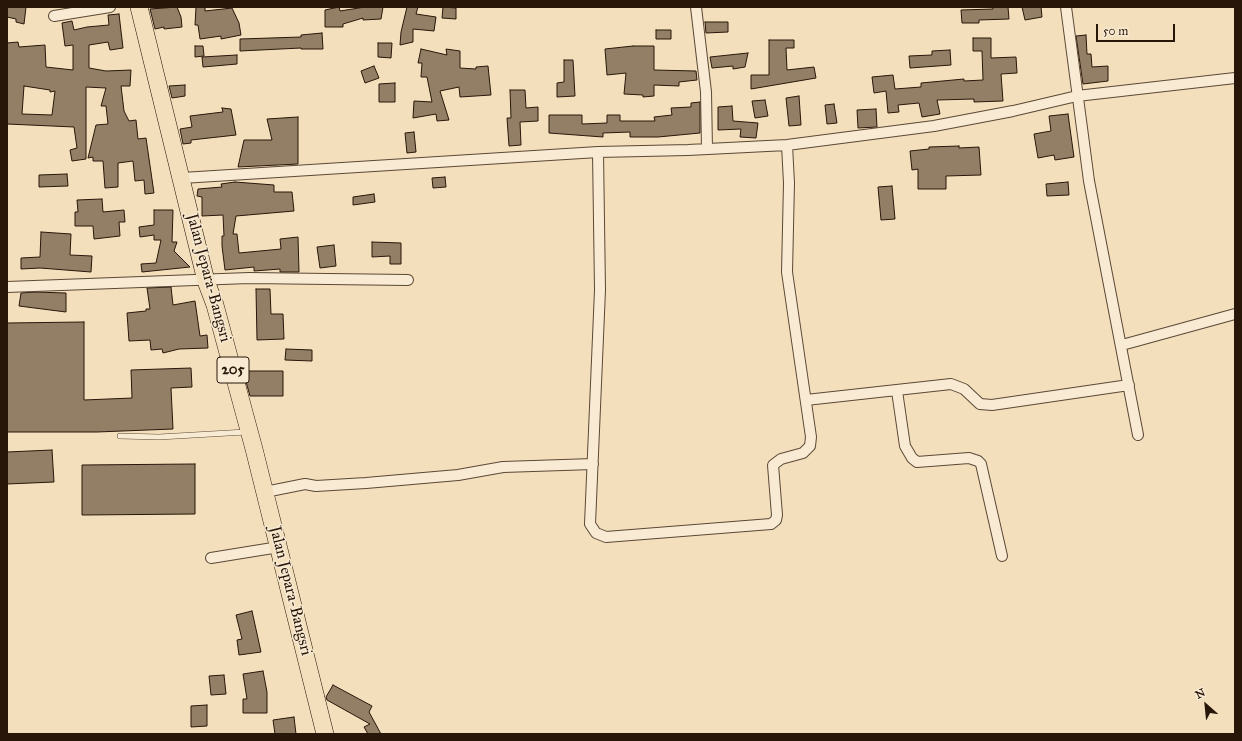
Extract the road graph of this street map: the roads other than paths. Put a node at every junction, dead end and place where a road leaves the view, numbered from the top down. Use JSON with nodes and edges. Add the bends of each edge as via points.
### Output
{"nodes":[{"id":1,"x":110,"y":7,"type":"edge"},
{"id":2,"x":139,"y":7,"type":"edge"},
{"id":3,"x":696,"y":7,"type":"edge"},
{"id":4,"x":1066,"y":7,"type":"edge"},
{"id":5,"x":54,"y":16,"type":"dead end"},
{"id":6,"x":1235,"y":78,"type":"edge"},
{"id":7,"x":1077,"y":96,"type":"junction"},
{"id":8,"x":787,"y":145,"type":"junction"},
{"id":9,"x":707,"y":149,"type":"junction"},
{"id":10,"x":598,"y":152,"type":"junction"},
{"id":11,"x":182,"y":178,"type":"junction"},
{"id":12,"x":408,"y":280,"type":"dead end"},
{"id":13,"x":206,"y":281,"type":"junction"},
{"id":14,"x":7,"y":287,"type":"edge"},
{"id":15,"x":1235,"y":314,"type":"edge"},
{"id":16,"x":1122,"y":345,"type":"junction"},
{"id":17,"x":1129,"y":385,"type":"junction"},
{"id":18,"x":897,"y":391,"type":"junction"},
{"id":19,"x":806,"y":400,"type":"junction"},
{"id":20,"x":249,"y":432,"type":"junction"},
{"id":21,"x":120,"y":436,"type":"dead end"},
{"id":22,"x":1138,"y":436,"type":"dead end"},
{"id":23,"x":593,"y":464,"type":"junction"},
{"id":24,"x":265,"y":492,"type":"junction"},
{"id":25,"x":279,"y":547,"type":"junction"},
{"id":26,"x":1002,"y":556,"type":"dead end"},
{"id":27,"x":211,"y":558,"type":"dead end"},
{"id":28,"x":325,"y":734,"type":"edge"}],
"edges":[{"from":1,"to":5,"type":"street"},
{"from":2,"to":11,"type":"main road","name":"Jalan Jepara-Bangsri","number":"205"},
{"from":3,"to":9,"type":"street","via":[[706,92]]},
{"from":4,"to":7,"type":"street"},
{"from":6,"to":7,"type":"street"},
{"from":7,"to":8,"type":"street","via":[[934,126]]},
{"from":7,"to":16,"type":"street","via":[[1090,188]]},
{"from":8,"to":9,"type":"street"},
{"from":8,"to":19,"type":"street","via":[[787,272]]},
{"from":9,"to":10,"type":"street"},
{"from":10,"to":11,"type":"street"},
{"from":10,"to":23,"type":"street","via":[[600,290]]},
{"from":11,"to":13,"type":"main road","name":"Jalan Jepara-Bangsri","number":"205"},
{"from":12,"to":13,"type":"street","via":[[249,278]]},
{"from":13,"to":14,"type":"street"},
{"from":13,"to":20,"type":"main road","name":"Jalan Jepara-Bangsri","number":"205"},
{"from":15,"to":16,"type":"street"},
{"from":16,"to":17,"type":"street"},
{"from":17,"to":18,"type":"street","via":[[992,405],[980,404],[956,385]]},
{"from":17,"to":22,"type":"street"},
{"from":18,"to":19,"type":"street"},
{"from":18,"to":26,"type":"street","via":[[905,446],[912,458],[917,462],[970,458],[981,464]]},
{"from":19,"to":23,"type":"street","via":[[810,446],[803,453],[781,459],[773,465],[778,515],[771,524],[606,537],[596,533],[590,524]]},
{"from":20,"to":21,"type":"lane","via":[[158,437]]},
{"from":20,"to":24,"type":"main road","name":"Jalan Jepara-Bangsri","number":"205"},
{"from":23,"to":24,"type":"street","via":[[503,467],[458,475],[366,483],[316,486],[305,484]]},
{"from":24,"to":25,"type":"main road","name":"Jalan Jepara-Bangsri","number":"205"},
{"from":25,"to":27,"type":"street"},
{"from":25,"to":28,"type":"main road","name":"Jalan Jepara-Bangsri","number":"205"}]}
